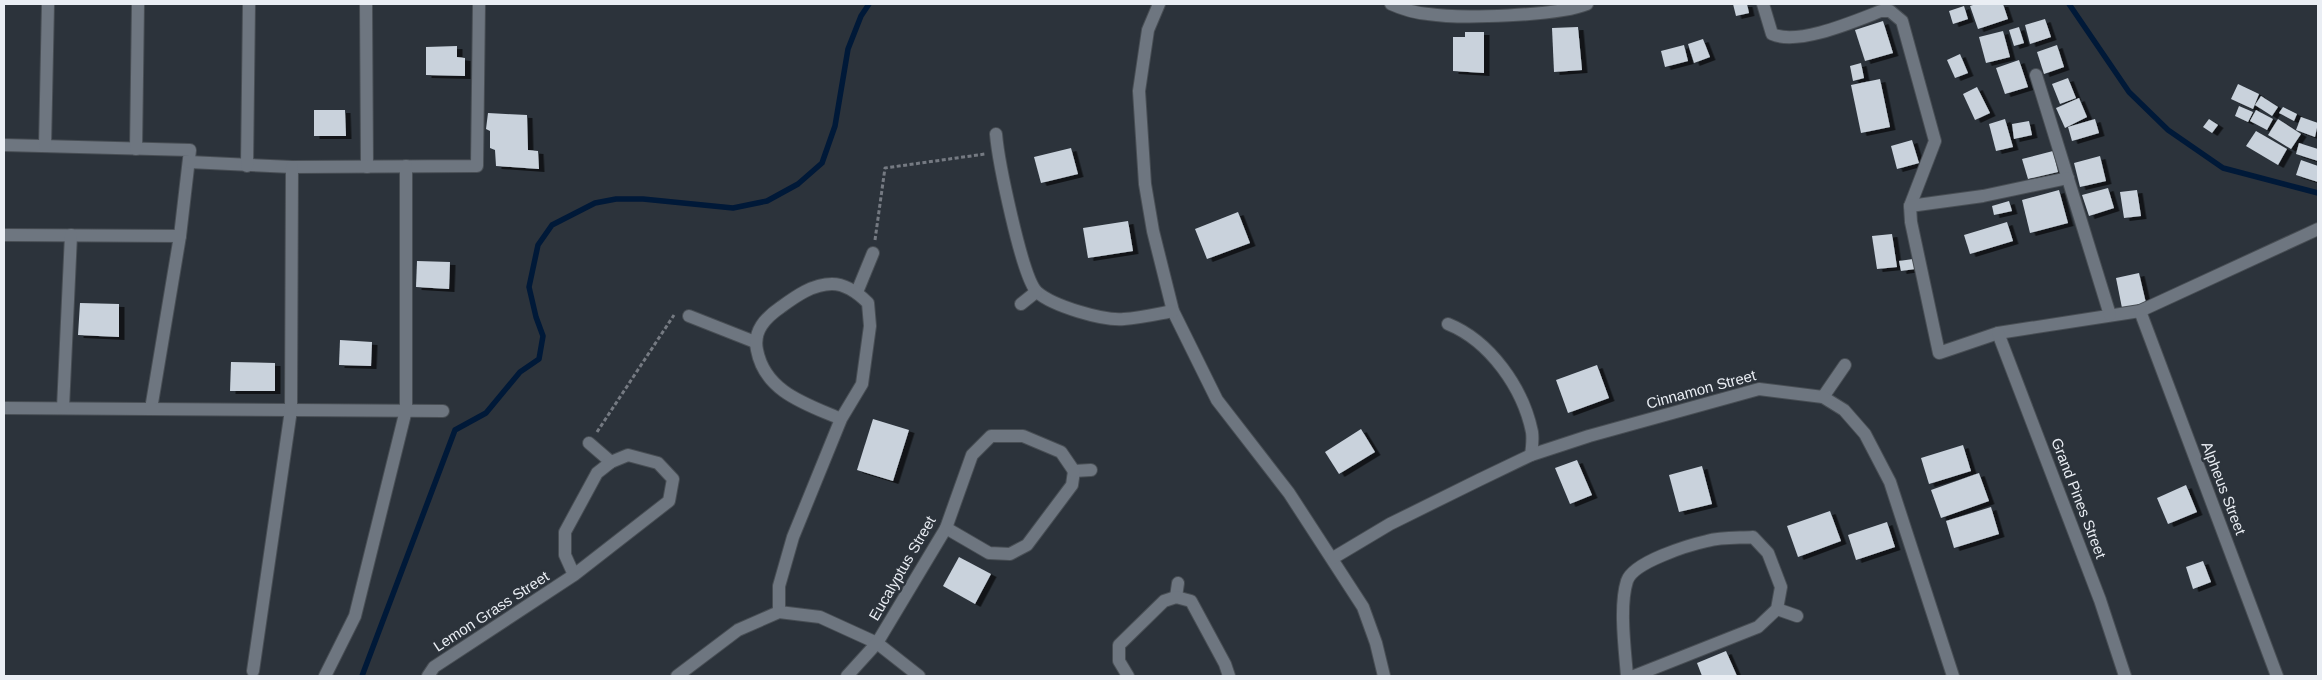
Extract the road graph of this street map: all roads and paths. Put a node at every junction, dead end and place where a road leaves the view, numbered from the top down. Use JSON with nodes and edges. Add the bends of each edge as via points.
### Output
{"nodes":[{"id":1,"x":48,"y":4,"type":"edge"},
{"id":2,"x":138,"y":4,"type":"edge"},
{"id":3,"x":249,"y":4,"type":"edge"},
{"id":4,"x":366,"y":4,"type":"edge"},
{"id":5,"x":479,"y":4,"type":"edge"},
{"id":6,"x":1159,"y":4,"type":"edge"},
{"id":7,"x":1391,"y":4,"type":"edge"},
{"id":8,"x":1587,"y":4,"type":"edge"},
{"id":9,"x":1764,"y":4,"type":"edge"},
{"id":10,"x":2036,"y":75,"type":"dead end"},
{"id":11,"x":996,"y":134,"type":"dead end"},
{"id":12,"x":4,"y":145,"type":"edge"},
{"id":13,"x":45,"y":146,"type":"junction"},
{"id":14,"x":136,"y":149,"type":"junction"},
{"id":15,"x":998,"y":153,"type":"junction"},
{"id":16,"x":188,"y":162,"type":"junction"},
{"id":17,"x":247,"y":166,"type":"junction"},
{"id":18,"x":406,"y":166,"type":"junction"},
{"id":19,"x":292,"y":167,"type":"junction"},
{"id":20,"x":367,"y":167,"type":"junction"},
{"id":21,"x":2068,"y":178,"type":"junction"},
{"id":22,"x":1910,"y":206,"type":"junction"},
{"id":23,"x":2318,"y":230,"type":"edge"},
{"id":24,"x":4,"y":235,"type":"edge"},
{"id":25,"x":71,"y":235,"type":"junction"},
{"id":26,"x":180,"y":236,"type":"junction"},
{"id":27,"x":873,"y":253,"type":"joint"},
{"id":28,"x":857,"y":292,"type":"junction"},
{"id":29,"x":1036,"y":292,"type":"junction"},
{"id":30,"x":1021,"y":304,"type":"dead end"},
{"id":31,"x":2140,"y":311,"type":"junction"},
{"id":32,"x":1173,"y":312,"type":"junction"},
{"id":33,"x":2110,"y":315,"type":"junction"},
{"id":34,"x":689,"y":316,"type":"joint"},
{"id":35,"x":1448,"y":324,"type":"dead end"},
{"id":36,"x":1998,"y":332,"type":"junction"},
{"id":37,"x":756,"y":342,"type":"junction"},
{"id":38,"x":1845,"y":365,"type":"dead end"},
{"id":39,"x":1823,"y":397,"type":"junction"},
{"id":40,"x":4,"y":408,"type":"edge"},
{"id":41,"x":62,"y":408,"type":"junction"},
{"id":42,"x":151,"y":409,"type":"junction"},
{"id":43,"x":291,"y":410,"type":"junction"},
{"id":44,"x":406,"y":410,"type":"junction"},
{"id":45,"x":443,"y":411,"type":"dead end"},
{"id":46,"x":841,"y":419,"type":"junction"},
{"id":47,"x":590,"y":443,"type":"joint"},
{"id":48,"x":1531,"y":455,"type":"junction"},
{"id":49,"x":611,"y":462,"type":"junction"},
{"id":50,"x":1091,"y":470,"type":"dead end"},
{"id":51,"x":1074,"y":471,"type":"junction"},
{"id":52,"x":946,"y":528,"type":"junction"},
{"id":53,"x":1333,"y":558,"type":"junction"},
{"id":54,"x":574,"y":575,"type":"junction"},
{"id":55,"x":1178,"y":583,"type":"dead end"},
{"id":56,"x":1176,"y":597,"type":"junction"},
{"id":57,"x":1777,"y":609,"type":"junction"},
{"id":58,"x":780,"y":612,"type":"junction"},
{"id":59,"x":1797,"y":616,"type":"dead end"},
{"id":60,"x":877,"y":643,"type":"junction"},
{"id":61,"x":252,"y":671,"type":"dead end"},
{"id":62,"x":325,"y":676,"type":"edge"},
{"id":63,"x":428,"y":676,"type":"edge"},
{"id":64,"x":677,"y":676,"type":"edge"},
{"id":65,"x":847,"y":676,"type":"edge"},
{"id":66,"x":920,"y":676,"type":"edge"},
{"id":67,"x":1128,"y":676,"type":"edge"},
{"id":68,"x":1229,"y":676,"type":"edge"},
{"id":69,"x":1384,"y":676,"type":"edge"},
{"id":70,"x":1627,"y":676,"type":"edge"},
{"id":71,"x":1634,"y":676,"type":"edge"},
{"id":72,"x":1953,"y":676,"type":"edge"},
{"id":73,"x":2125,"y":676,"type":"edge"},
{"id":74,"x":2277,"y":676,"type":"edge"}],
"edges":[{"from":1,"to":13,"type":"street"},
{"from":2,"to":14,"type":"street"},
{"from":3,"to":17,"type":"street"},
{"from":4,"to":20,"type":"street"},
{"from":5,"to":18,"type":"street","via":[[477,166]]},
{"from":6,"to":32,"type":"street","via":[[1148,30],[1139,91],[1145,184]]},
{"from":7,"to":8,"type":"street","via":[[1428,14],[1474,15],[1528,14]]},
{"from":9,"to":22,"type":"street","via":[[1772,34],[1779,37],[1815,34],[1881,11],[1890,11],[1902,22],[1935,141]]},
{"from":10,"to":21,"type":"street"},
{"from":11,"to":15,"type":"street"},
{"from":12,"to":13,"type":"street"},
{"from":13,"to":14,"type":"street"},
{"from":14,"to":16,"type":"street","via":[[190,150]]},
{"from":15,"to":27,"type":"path","via":[[885,168]]},
{"from":15,"to":29,"type":"street","via":[[1008,204]]},
{"from":16,"to":17,"type":"street"},
{"from":16,"to":26,"type":"street"},
{"from":17,"to":19,"type":"street"},
{"from":18,"to":20,"type":"street"},
{"from":18,"to":44,"type":"street"},
{"from":19,"to":20,"type":"street"},
{"from":19,"to":43,"type":"street"},
{"from":21,"to":22,"type":"street","via":[[1983,196]]},
{"from":21,"to":33,"type":"street"},
{"from":22,"to":36,"type":"street","via":[[1939,353]]},
{"from":23,"to":31,"type":"street"},
{"from":24,"to":25,"type":"street"},
{"from":25,"to":26,"type":"street"},
{"from":25,"to":41,"type":"street"},
{"from":26,"to":42,"type":"street"},
{"from":27,"to":28,"type":"street"},
{"from":28,"to":37,"type":"street","via":[[833,284],[802,292],[758,328]]},
{"from":28,"to":46,"type":"street","via":[[868,303],[870,326],[862,384]]},
{"from":29,"to":30,"type":"street"},
{"from":29,"to":32,"type":"street","via":[[1059,304],[1098,317],[1122,320]]},
{"from":31,"to":33,"type":"street"},
{"from":31,"to":74,"type":"street","name":"Alpheus Street"},
{"from":32,"to":53,"type":"street","via":[[1218,400],[1289,493]]},
{"from":33,"to":36,"type":"street"},
{"from":34,"to":37,"type":"street"},
{"from":34,"to":47,"type":"path","via":[[674,315]]},
{"from":35,"to":48,"type":"street","via":[[1477,339],[1517,391],[1532,433]]},
{"from":36,"to":73,"type":"street","name":"Grand Pines Street","via":[[2100,600]]},
{"from":37,"to":46,"type":"street","via":[[760,365],[777,386],[787,394]]},
{"from":38,"to":39,"type":"street"},
{"from":39,"to":48,"type":"street","name":"Cinnamon Street","via":[[1759,389]]},
{"from":39,"to":72,"type":"street","name":"Cinnamon Street","via":[[1844,410],[1865,434],[1890,482]]},
{"from":40,"to":41,"type":"street"},
{"from":41,"to":42,"type":"street"},
{"from":42,"to":43,"type":"street"},
{"from":43,"to":44,"type":"street"},
{"from":43,"to":61,"type":"street"},
{"from":44,"to":45,"type":"street"},
{"from":44,"to":62,"type":"street","via":[[355,616]]},
{"from":46,"to":58,"type":"street","via":[[793,537],[779,586]]},
{"from":47,"to":49,"type":"street"},
{"from":48,"to":53,"type":"street","name":"Cinnamon Street","via":[[1390,524]]},
{"from":49,"to":54,"type":"street","name":"Lemon Grass Street","via":[[597,473],[564,532],[565,554]]},
{"from":49,"to":54,"type":"street","name":"Lemon Grass Street","via":[[628,454],[658,462],[673,479],[668,500]]},
{"from":50,"to":51,"type":"street"},
{"from":51,"to":52,"type":"street","via":[[1072,485],[1027,545],[1010,554],[989,553]]},
{"from":51,"to":52,"type":"street","name":"Eucalyptus Street","via":[[1061,452],[1039,442],[1023,436],[991,436],[972,455]]},
{"from":52,"to":60,"type":"street","name":"Eucalyptus Street"},
{"from":53,"to":69,"type":"street","via":[[1364,607]]},
{"from":54,"to":63,"type":"street","name":"Lemon Grass Street","via":[[434,667]]},
{"from":55,"to":56,"type":"street"},
{"from":56,"to":67,"type":"street","via":[[1164,600],[1119,645],[1119,661]]},
{"from":56,"to":68,"type":"street","via":[[1191,601]]},
{"from":57,"to":59,"type":"street"},
{"from":57,"to":70,"type":"street","via":[[1781,587],[1768,553],[1752,537],[1708,540],[1662,556],[1639,567],[1627,580],[1624,606]]},
{"from":57,"to":71,"type":"street","via":[[1758,627]]},
{"from":58,"to":60,"type":"street","via":[[820,617]]},
{"from":58,"to":64,"type":"street","via":[[738,630]]},
{"from":60,"to":65,"type":"street","name":"Eucalyptus Street"},
{"from":60,"to":66,"type":"street"}]}
